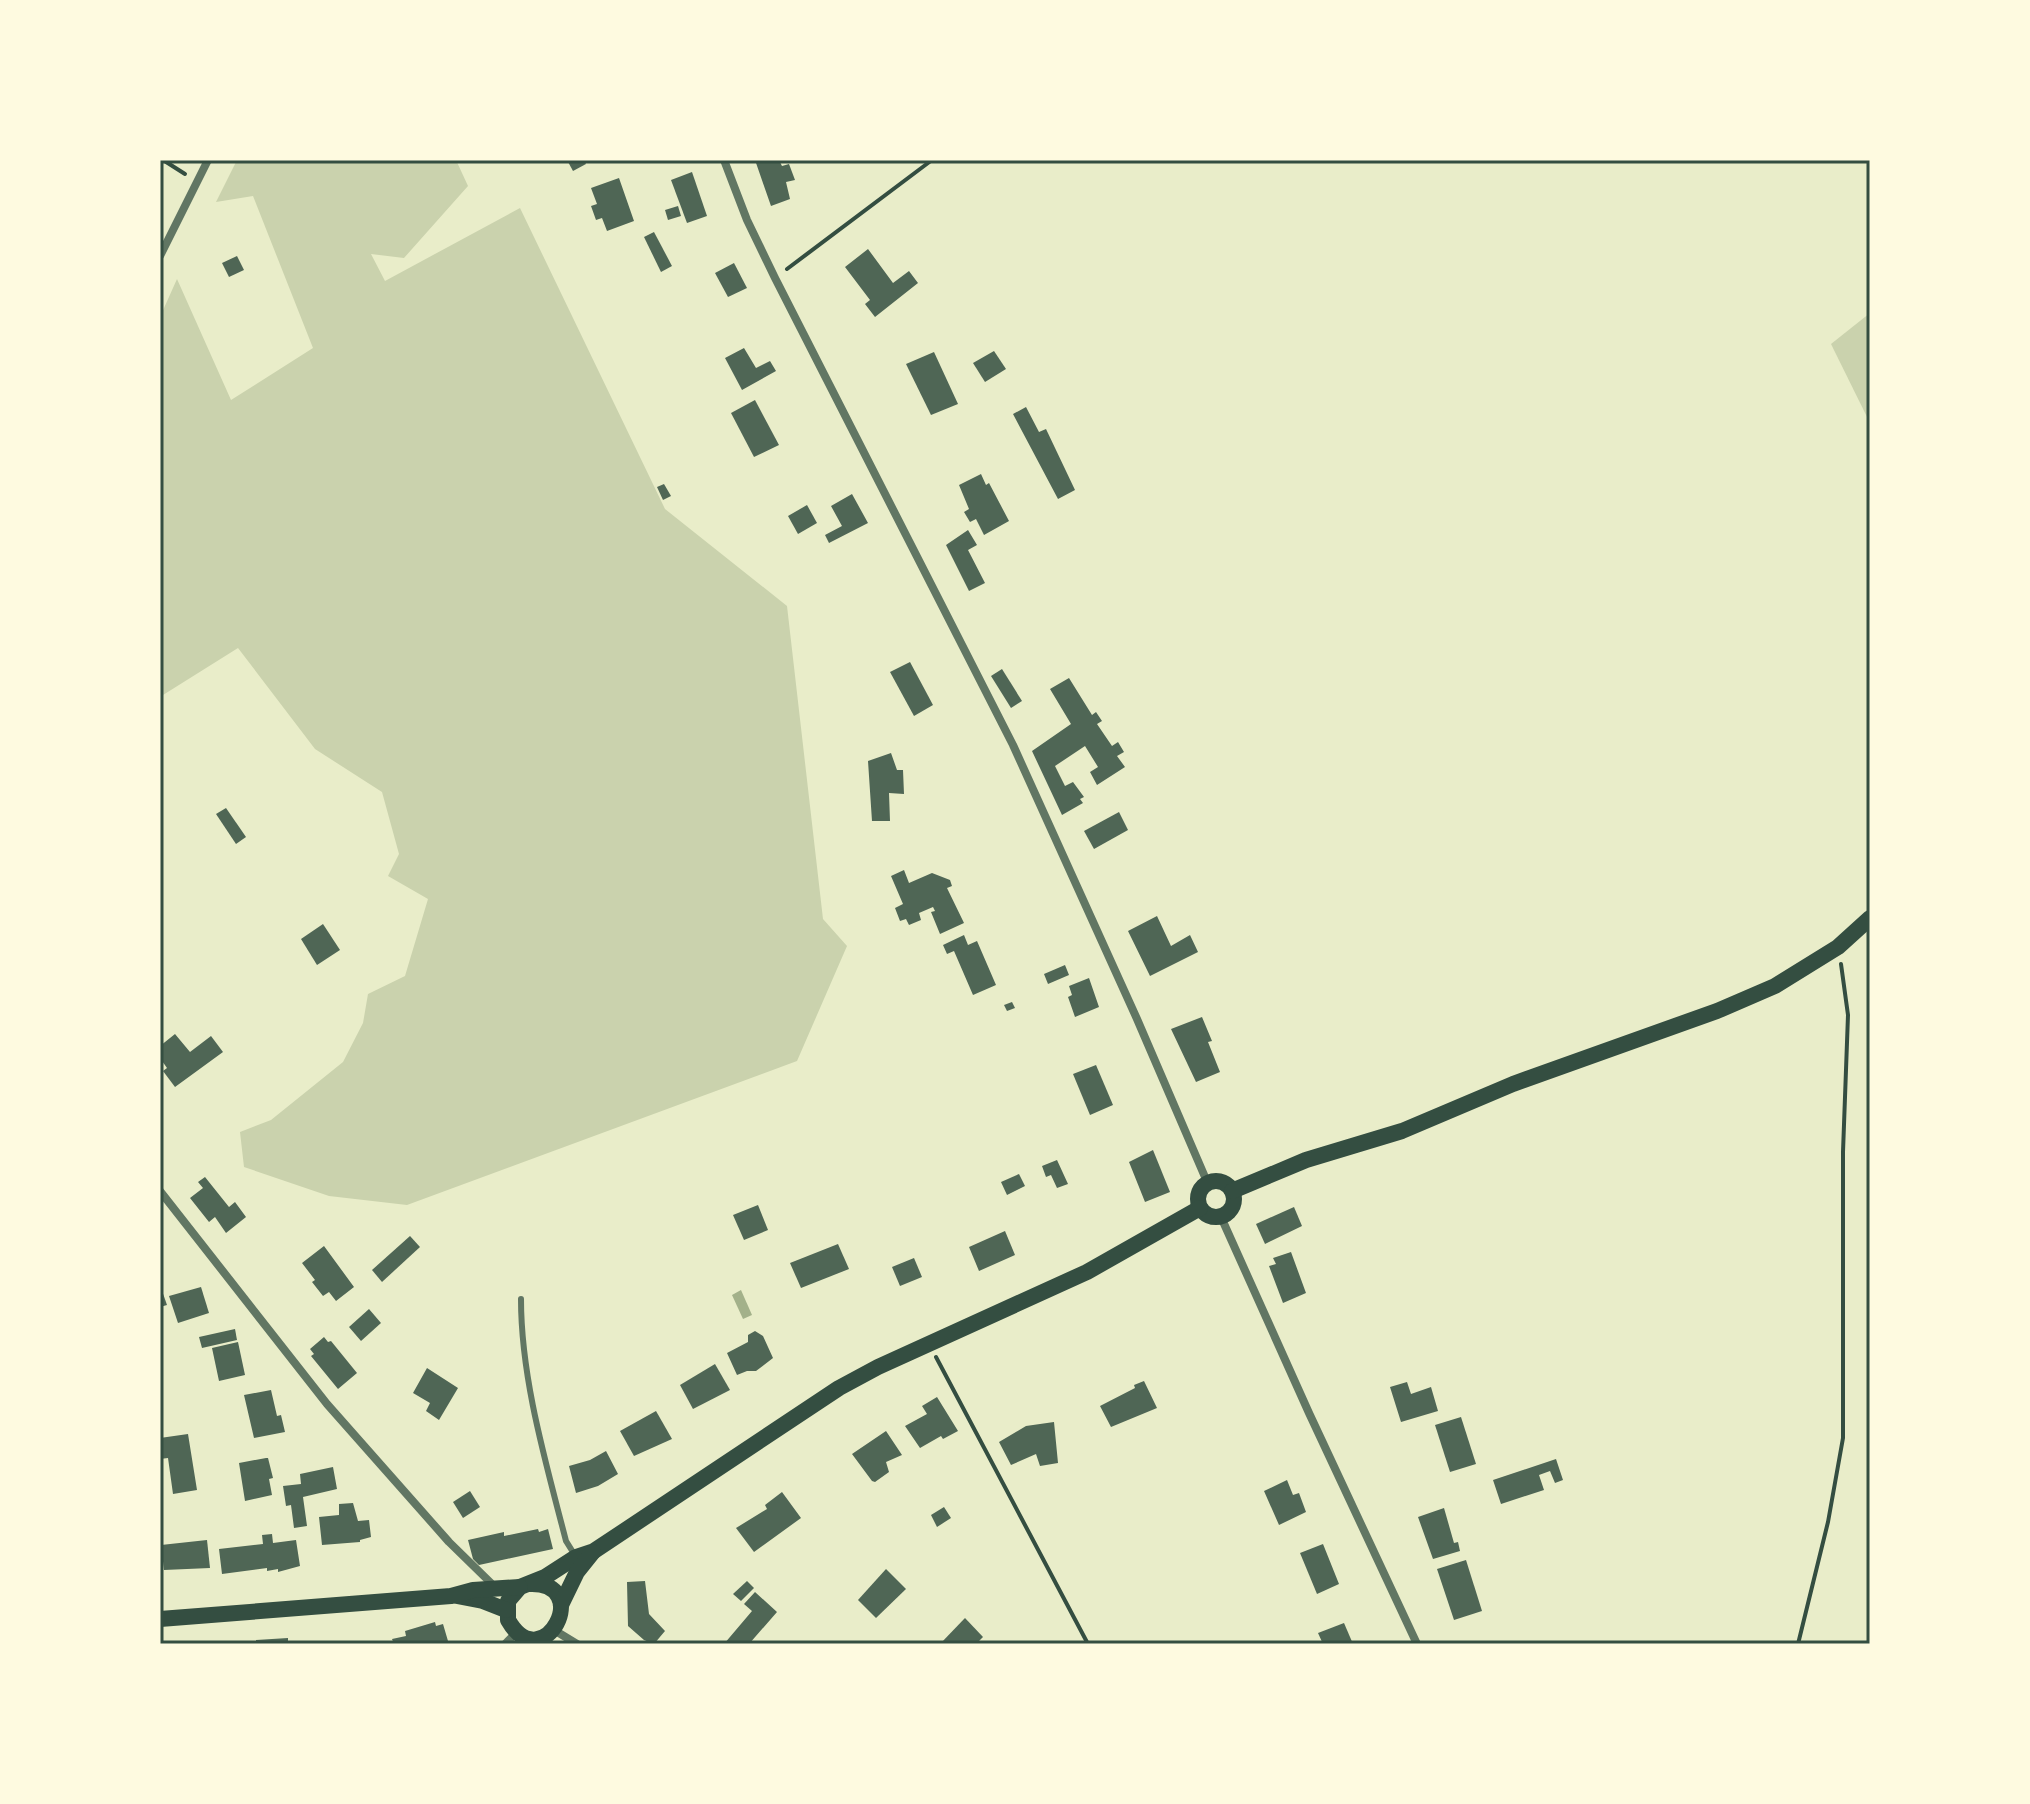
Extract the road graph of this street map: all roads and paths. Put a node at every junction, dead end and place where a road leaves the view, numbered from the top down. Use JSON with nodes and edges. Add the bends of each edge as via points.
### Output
{"nodes":[{"id":1,"x":163,"y":160,"type":"edge"},
{"id":2,"x":208,"y":160,"type":"edge"},
{"id":3,"x":724,"y":160,"type":"edge"},
{"id":4,"x":932,"y":160,"type":"edge"},
{"id":5,"x":197,"y":181,"type":"junction"},
{"id":6,"x":160,"y":256,"type":"edge"},
{"id":7,"x":775,"y":278,"type":"junction"},
{"id":8,"x":1870,"y":918,"type":"edge"},
{"id":9,"x":1838,"y":947,"type":"junction"},
{"id":10,"x":1208,"y":1184,"type":"junction"},
{"id":11,"x":160,"y":1191,"type":"edge"},
{"id":12,"x":1232,"y":1191,"type":"junction"},
{"id":13,"x":1200,"y":1208,"type":"junction"},
{"id":14,"x":1221,"y":1217,"type":"junction"},
{"id":15,"x":521,"y":1299,"type":"dead end"},
{"id":16,"x":929,"y":1345,"type":"junction"},
{"id":17,"x":594,"y":1551,"type":"junction"},
{"id":18,"x":576,"y":1557,"type":"junction"},
{"id":19,"x":524,"y":1585,"type":"junction"},
{"id":20,"x":495,"y":1587,"type":"junction"},
{"id":21,"x":451,"y":1596,"type":"junction"},
{"id":22,"x":561,"y":1605,"type":"junction"},
{"id":23,"x":506,"y":1610,"type":"junction"},
{"id":24,"x":160,"y":1619,"type":"edge"},
{"id":25,"x":554,"y":1630,"type":"junction"},
{"id":26,"x":511,"y":1638,"type":"edge"},
{"id":27,"x":577,"y":1644,"type":"edge"},
{"id":28,"x":1088,"y":1644,"type":"edge"},
{"id":29,"x":1417,"y":1644,"type":"edge"},
{"id":30,"x":1798,"y":1644,"type":"edge"}],
"edges":[{"from":1,"to":5,"type":"path"},
{"from":2,"to":5,"type":"street"},
{"from":3,"to":7,"type":"street"},
{"from":4,"to":7,"type":"path"},
{"from":5,"to":6,"type":"street"},
{"from":7,"to":10,"type":"street","via":[[1013,745]]},
{"from":8,"to":9,"type":"main road"},
{"from":9,"to":12,"type":"main road","via":[[1775,986],[1717,1011]]},
{"from":9,"to":30,"type":"path","via":[[1848,1015],[1844,1423],[1831,1509]]},
{"from":10,"to":12,"type":"main road","via":[[1223,1183]]},
{"from":10,"to":13,"type":"main road","via":[[1198,1195]]},
{"from":11,"to":20,"type":"street","via":[[327,1404]]},
{"from":12,"to":14,"type":"main road","via":[[1233,1206]]},
{"from":13,"to":14,"type":"main road"},
{"from":13,"to":16,"type":"main road","via":[[1087,1272]]},
{"from":14,"to":29,"type":"street"},
{"from":15,"to":18,"type":"lane","via":[[526,1370],[566,1541]]},
{"from":16,"to":17,"type":"main road","via":[[839,1388]]},
{"from":16,"to":28,"type":"path"},
{"from":17,"to":18,"type":"main road"},
{"from":17,"to":22,"type":"main road"},
{"from":18,"to":19,"type":"main road"},
{"from":19,"to":20,"type":"main road"},
{"from":19,"to":22,"type":"main road","via":[[545,1586]]},
{"from":19,"to":23,"type":"main road","via":[[513,1593]]},
{"from":20,"to":21,"type":"main road"},
{"from":21,"to":23,"type":"main road"},
{"from":21,"to":24,"type":"main road"},
{"from":22,"to":25,"type":"main road"},
{"from":23,"to":26,"type":"main road"},
{"from":25,"to":26,"type":"main road","via":[[538,1638]]},
{"from":25,"to":27,"type":"street"}]}
